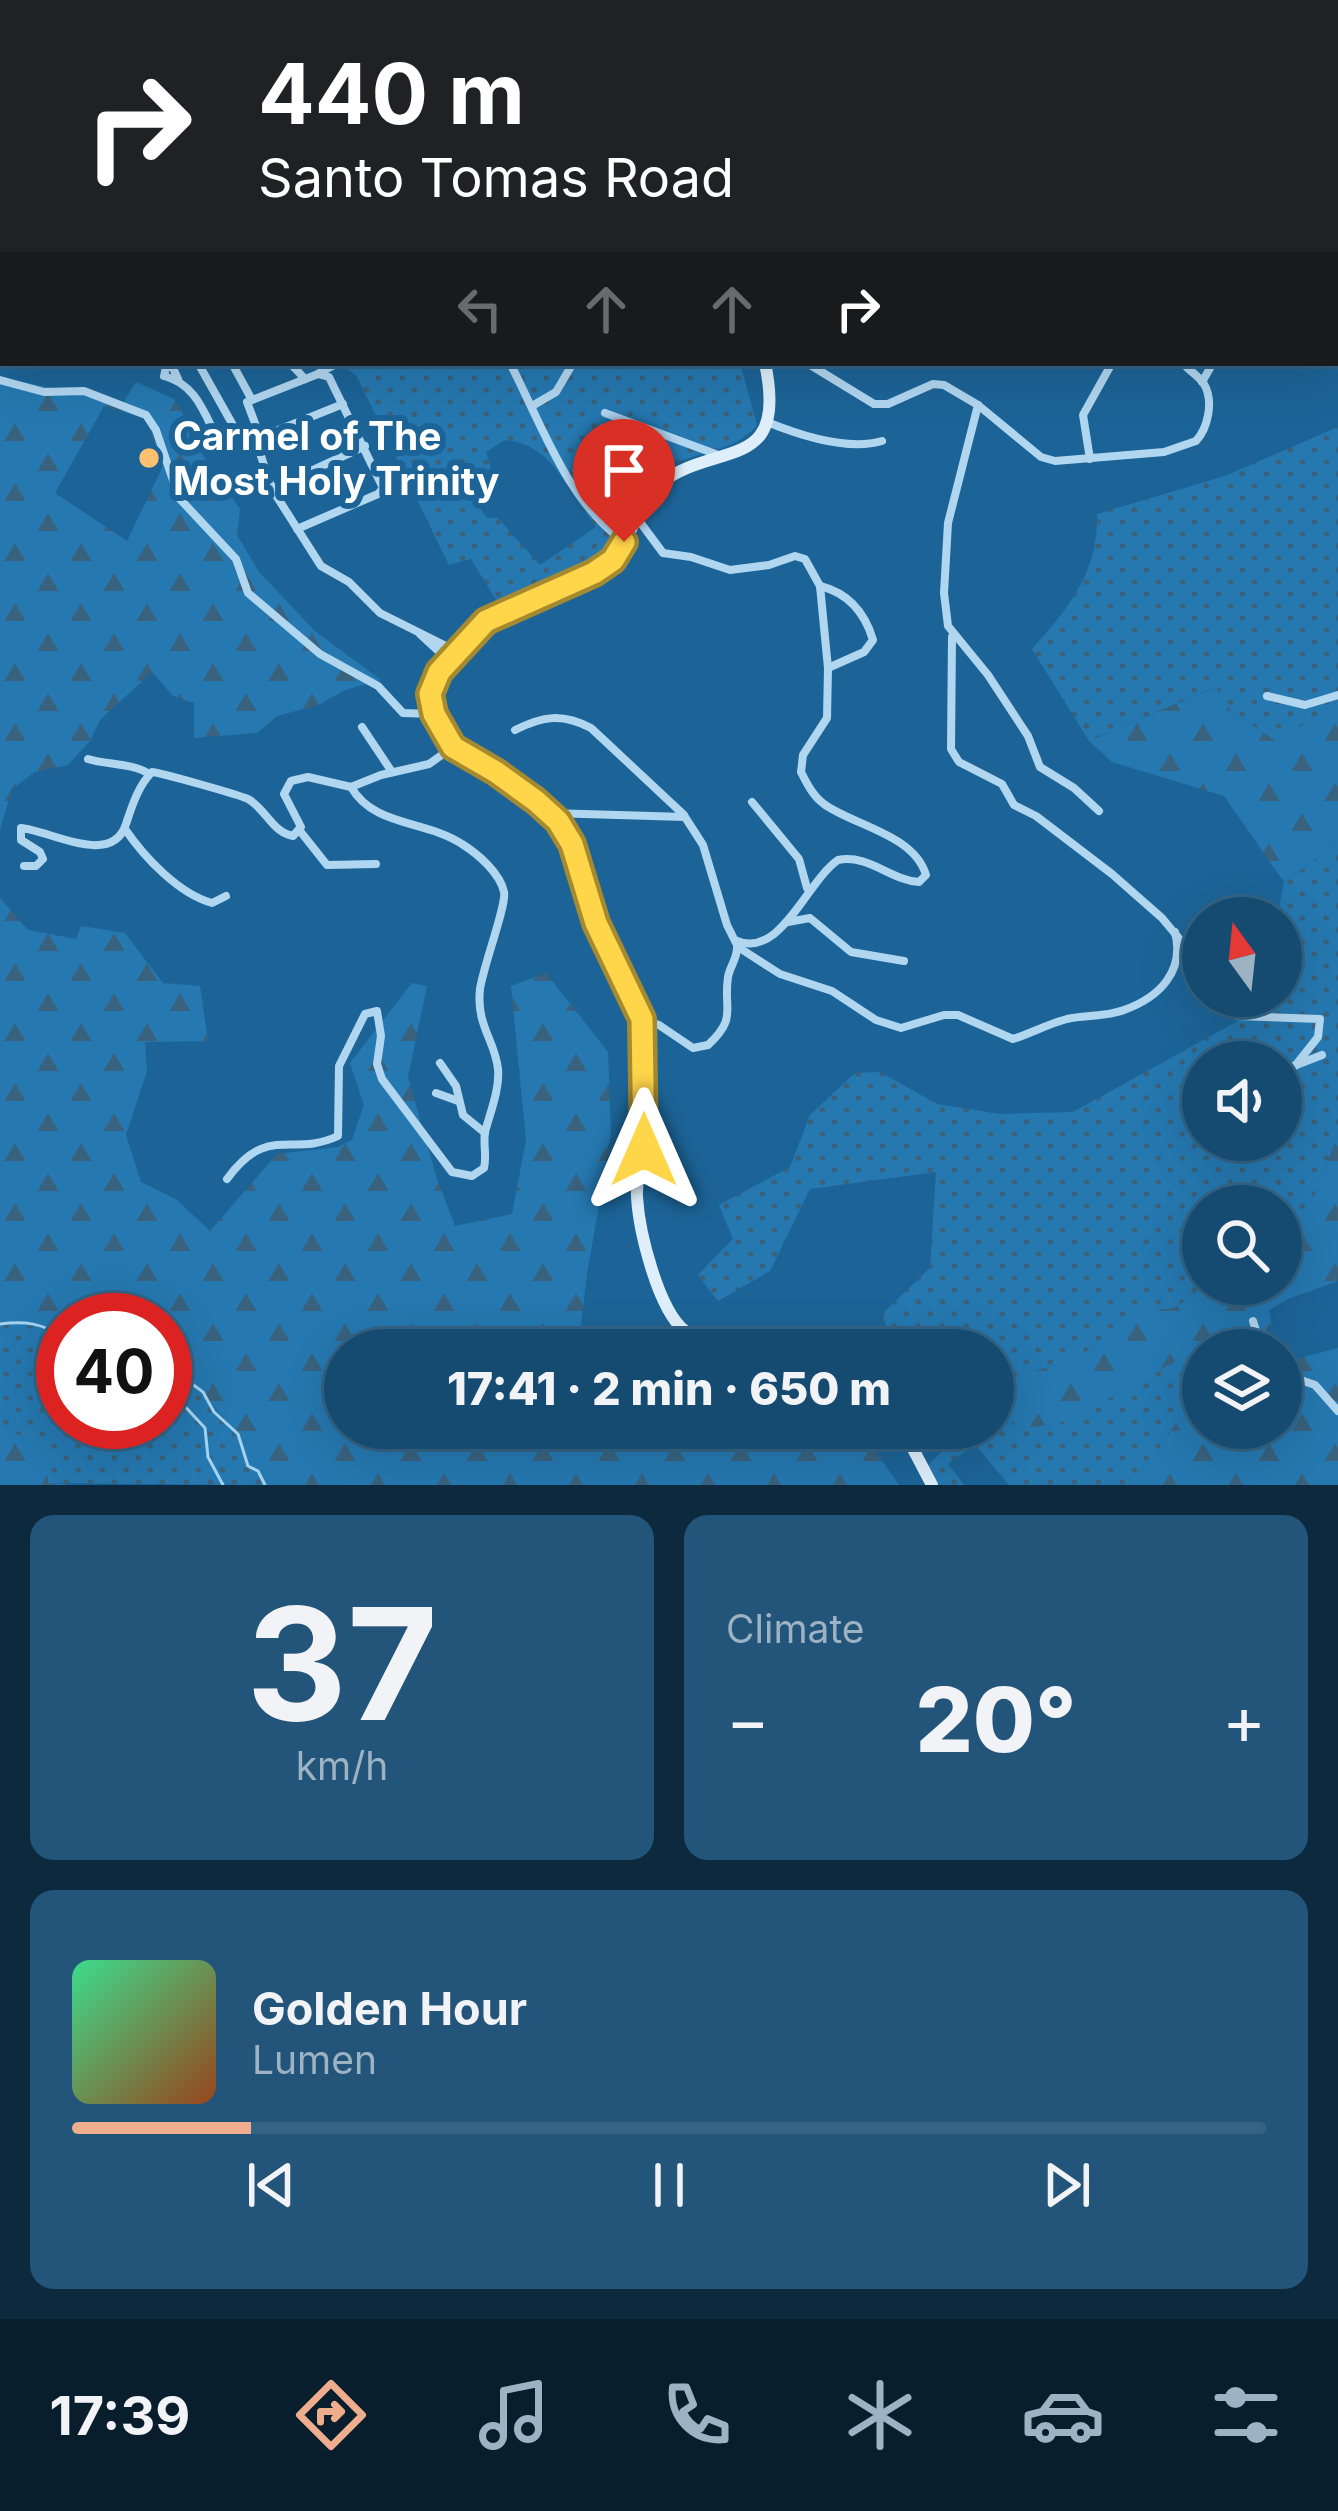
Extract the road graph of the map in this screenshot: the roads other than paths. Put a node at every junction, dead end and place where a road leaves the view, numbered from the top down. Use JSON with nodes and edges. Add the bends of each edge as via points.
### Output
{"nodes":[{"id":1,"x":169,"y":366,"type":"edge"},
{"id":2,"x":200,"y":366,"type":"edge"},
{"id":3,"x":236,"y":366,"type":"edge"},
{"id":4,"x":293,"y":366,"type":"edge"},
{"id":5,"x":333,"y":366,"type":"edge"},
{"id":6,"x":512,"y":366,"type":"edge"},
{"id":7,"x":571,"y":366,"type":"edge"},
{"id":8,"x":765,"y":366,"type":"edge"},
{"id":9,"x":813,"y":366,"type":"edge"},
{"id":10,"x":1110,"y":366,"type":"edge"},
{"id":11,"x":1186,"y":366,"type":"edge"},
{"id":12,"x":1211,"y":366,"type":"edge"},
{"id":13,"x":318,"y":374,"type":"junction"},
{"id":14,"x":305,"y":379,"type":"junction"},
{"id":15,"x":0,"y":380,"type":"edge"},
{"id":16,"x":1202,"y":382,"type":"junction"},
{"id":17,"x":252,"y":400,"type":"junction"},
{"id":18,"x":344,"y":404,"type":"junction"},
{"id":19,"x":978,"y":405,"type":"junction"},
{"id":20,"x":532,"y":406,"type":"junction"},
{"id":21,"x":605,"y":412,"type":"dead end"},
{"id":22,"x":766,"y":422,"type":"junction"},
{"id":23,"x":261,"y":437,"type":"junction"},
{"id":24,"x":882,"y":441,"type":"dead end"},
{"id":25,"x":243,"y":442,"type":"junction"},
{"id":26,"x":365,"y":446,"type":"junction"},
{"id":27,"x":726,"y":458,"type":"junction"},
{"id":28,"x":1090,"y":459,"type":"junction"},
{"id":29,"x":274,"y":488,"type":"junction"},
{"id":30,"x":636,"y":517,"type":"junction"},
{"id":31,"x":298,"y":529,"type":"junction"},
{"id":32,"x":624,"y":542,"type":"junction"},
{"id":33,"x":820,"y":586,"type":"junction"},
{"id":34,"x":952,"y":635,"type":"junction"},
{"id":35,"x":452,"y":655,"type":"junction"},
{"id":36,"x":828,"y":668,"type":"junction"},
{"id":37,"x":1338,"y":695,"type":"edge"},
{"id":38,"x":1267,"y":696,"type":"dead end"},
{"id":39,"x":434,"y":714,"type":"junction"},
{"id":40,"x":362,"y":727,"type":"dead end"},
{"id":41,"x":515,"y":730,"type":"dead end"},
{"id":42,"x":453,"y":747,"type":"junction"},
{"id":43,"x":88,"y":759,"type":"dead end"},
{"id":44,"x":392,"y":772,"type":"junction"},
{"id":45,"x":149,"y":774,"type":"junction"},
{"id":46,"x":351,"y":787,"type":"junction"},
{"id":47,"x":752,"y":802,"type":"dead end"},
{"id":48,"x":1099,"y":811,"type":"dead end"},
{"id":49,"x":550,"y":813,"type":"junction"},
{"id":50,"x":685,"y":817,"type":"junction"},
{"id":51,"x":125,"y":830,"type":"junction"},
{"id":52,"x":300,"y":831,"type":"junction"},
{"id":53,"x":376,"y":864,"type":"dead end"},
{"id":54,"x":24,"y":866,"type":"dead end"},
{"id":55,"x":807,"y":890,"type":"junction"},
{"id":56,"x":226,"y":896,"type":"dead end"},
{"id":57,"x":786,"y":923,"type":"junction"},
{"id":58,"x":1175,"y":932,"type":"junction"},
{"id":59,"x":1182,"y":941,"type":"edge"},
{"id":60,"x":736,"y":943,"type":"junction"},
{"id":61,"x":904,"y":961,"type":"dead end"},
{"id":62,"x":1265,"y":1017,"type":"edge"},
{"id":63,"x":642,"y":1019,"type":"junction"},
{"id":64,"x":1322,"y":1055,"type":"dead end"},
{"id":65,"x":1302,"y":1056,"type":"edge"},
{"id":66,"x":1302,"y":1063,"type":"edge"},
{"id":67,"x":440,"y":1064,"type":"dead end"},
{"id":68,"x":436,"y":1093,"type":"dead end"},
{"id":69,"x":460,"y":1102,"type":"junction"},
{"id":70,"x":485,"y":1133,"type":"junction"},
{"id":71,"x":227,"y":1179,"type":"dead end"},
{"id":72,"x":1253,"y":1321,"type":"dead end"},
{"id":73,"x":682,"y":1329,"type":"edge"},
{"id":74,"x":1255,"y":1329,"type":"edge"},
{"id":75,"x":1302,"y":1380,"type":"edge"},
{"id":76,"x":1338,"y":1411,"type":"edge"},
{"id":77,"x":913,"y":1449,"type":"edge"},
{"id":78,"x":932,"y":1485,"type":"edge"}],
"edges":[{"from":1,"to":25,"type":"street","via":[[163,375],[199,401],[222,447]]},
{"from":2,"to":25,"type":"street"},
{"from":3,"to":17,"type":"street"},
{"from":4,"to":14,"type":"street"},
{"from":5,"to":13,"type":"street"},
{"from":6,"to":20,"type":"street"},
{"from":7,"to":20,"type":"street","via":[[556,392]]},
{"from":8,"to":22,"type":"street"},
{"from":9,"to":19,"type":"street","via":[[874,404],[939,383]]},
{"from":10,"to":28,"type":"street","via":[[1083,415]]},
{"from":11,"to":16,"type":"street"},
{"from":12,"to":16,"type":"street"},
{"from":13,"to":14,"type":"street"},
{"from":13,"to":18,"type":"street","via":[[329,377]]},
{"from":14,"to":17,"type":"street"},
{"from":15,"to":39,"type":"street","via":[[84,392],[146,415],[178,498],[233,556],[260,604],[320,654],[378,686],[403,713]]},
{"from":16,"to":28,"type":"street","via":[[1208,412],[1196,441]]},
{"from":17,"to":23,"type":"street"},
{"from":18,"to":23,"type":"street"},
{"from":18,"to":26,"type":"street"},
{"from":19,"to":28,"type":"street","via":[[1041,458]]},
{"from":19,"to":34,"type":"street","via":[[948,524],[944,593]]},
{"from":20,"to":32,"type":"street","via":[[579,496]]},
{"from":21,"to":27,"type":"street"},
{"from":22,"to":24,"type":"street","via":[[807,436]]},
{"from":22,"to":27,"type":"street","via":[[751,446]]},
{"from":23,"to":29,"type":"street"},
{"from":25,"to":29,"type":"street","via":[[255,438]]},
{"from":26,"to":29,"type":"street"},
{"from":26,"to":31,"type":"street","via":[[381,491]]},
{"from":27,"to":30,"type":"street","via":[[653,488]]},
{"from":29,"to":31,"type":"street"},
{"from":30,"to":32,"type":"street"},
{"from":30,"to":33,"type":"street","via":[[663,553],[730,570],[798,556]]},
{"from":31,"to":35,"type":"street","via":[[321,566],[380,614]]},
{"from":32,"to":35,"type":"street","via":[[594,573],[496,614]]},
{"from":33,"to":36,"type":"street"},
{"from":33,"to":36,"type":"street","via":[[856,606],[873,640]]},
{"from":34,"to":48,"type":"street","via":[[988,675],[1040,767]]},
{"from":34,"to":58,"type":"street","via":[[951,749],[959,762],[1002,784],[1015,805],[1112,874]]},
{"from":35,"to":39,"type":"street","via":[[432,685]]},
{"from":36,"to":55,"type":"street","via":[[827,718],[801,762],[807,784],[824,805],[889,836],[926,875],[910,882],[842,858]]},
{"from":37,"to":38,"type":"street","via":[[1305,705]]},
{"from":39,"to":42,"type":"street"},
{"from":40,"to":44,"type":"street"},
{"from":41,"to":50,"type":"street","via":[[548,717],[574,719]]},
{"from":42,"to":44,"type":"street","via":[[430,764]]},
{"from":42,"to":49,"type":"street"},
{"from":43,"to":45,"type":"street"},
{"from":44,"to":46,"type":"street"},
{"from":45,"to":51,"type":"street"},
{"from":45,"to":52,"type":"street","via":[[237,794],[285,836]]},
{"from":46,"to":52,"type":"street","via":[[308,777],[288,784],[284,794]]},
{"from":46,"to":70,"type":"street","via":[[371,812],[461,842],[502,884],[505,901],[479,997],[498,1064]]},
{"from":47,"to":55,"type":"street","via":[[799,860]]},
{"from":49,"to":50,"type":"street"},
{"from":49,"to":63,"type":"street","via":[[572,844],[596,923]]},
{"from":50,"to":60,"type":"street","via":[[703,845]]},
{"from":51,"to":54,"type":"street","via":[[91,844],[21,828],[21,840],[43,859]]},
{"from":51,"to":56,"type":"street","via":[[198,898]]},
{"from":52,"to":53,"type":"street","via":[[327,865]]},
{"from":55,"to":57,"type":"street"},
{"from":57,"to":60,"type":"street","via":[[762,944]]},
{"from":57,"to":61,"type":"street","via":[[810,917],[851,952]]},
{"from":58,"to":59,"type":"street"},
{"from":58,"to":60,"type":"street","via":[[1178,964],[1161,989],[1122,1011],[1051,1023],[1013,1039],[958,1015],[902,1028],[876,1020]]},
{"from":60,"to":63,"type":"street","via":[[729,1016],[708,1045],[693,1048]]},
{"from":62,"to":65,"type":"street","via":[[1321,1019]]},
{"from":63,"to":73,"type":"street","via":[[646,1126],[637,1197],[663,1304]]},
{"from":64,"to":66,"type":"street"},
{"from":67,"to":69,"type":"street"},
{"from":68,"to":69,"type":"street"},
{"from":69,"to":70,"type":"street"},
{"from":70,"to":71,"type":"street","via":[[482,1172],[452,1172],[382,1079],[380,1020],[369,1011],[339,1066],[338,1136],[255,1149]]},
{"from":72,"to":74,"type":"street"},
{"from":75,"to":76,"type":"street"},
{"from":77,"to":78,"type":"street"}]}
